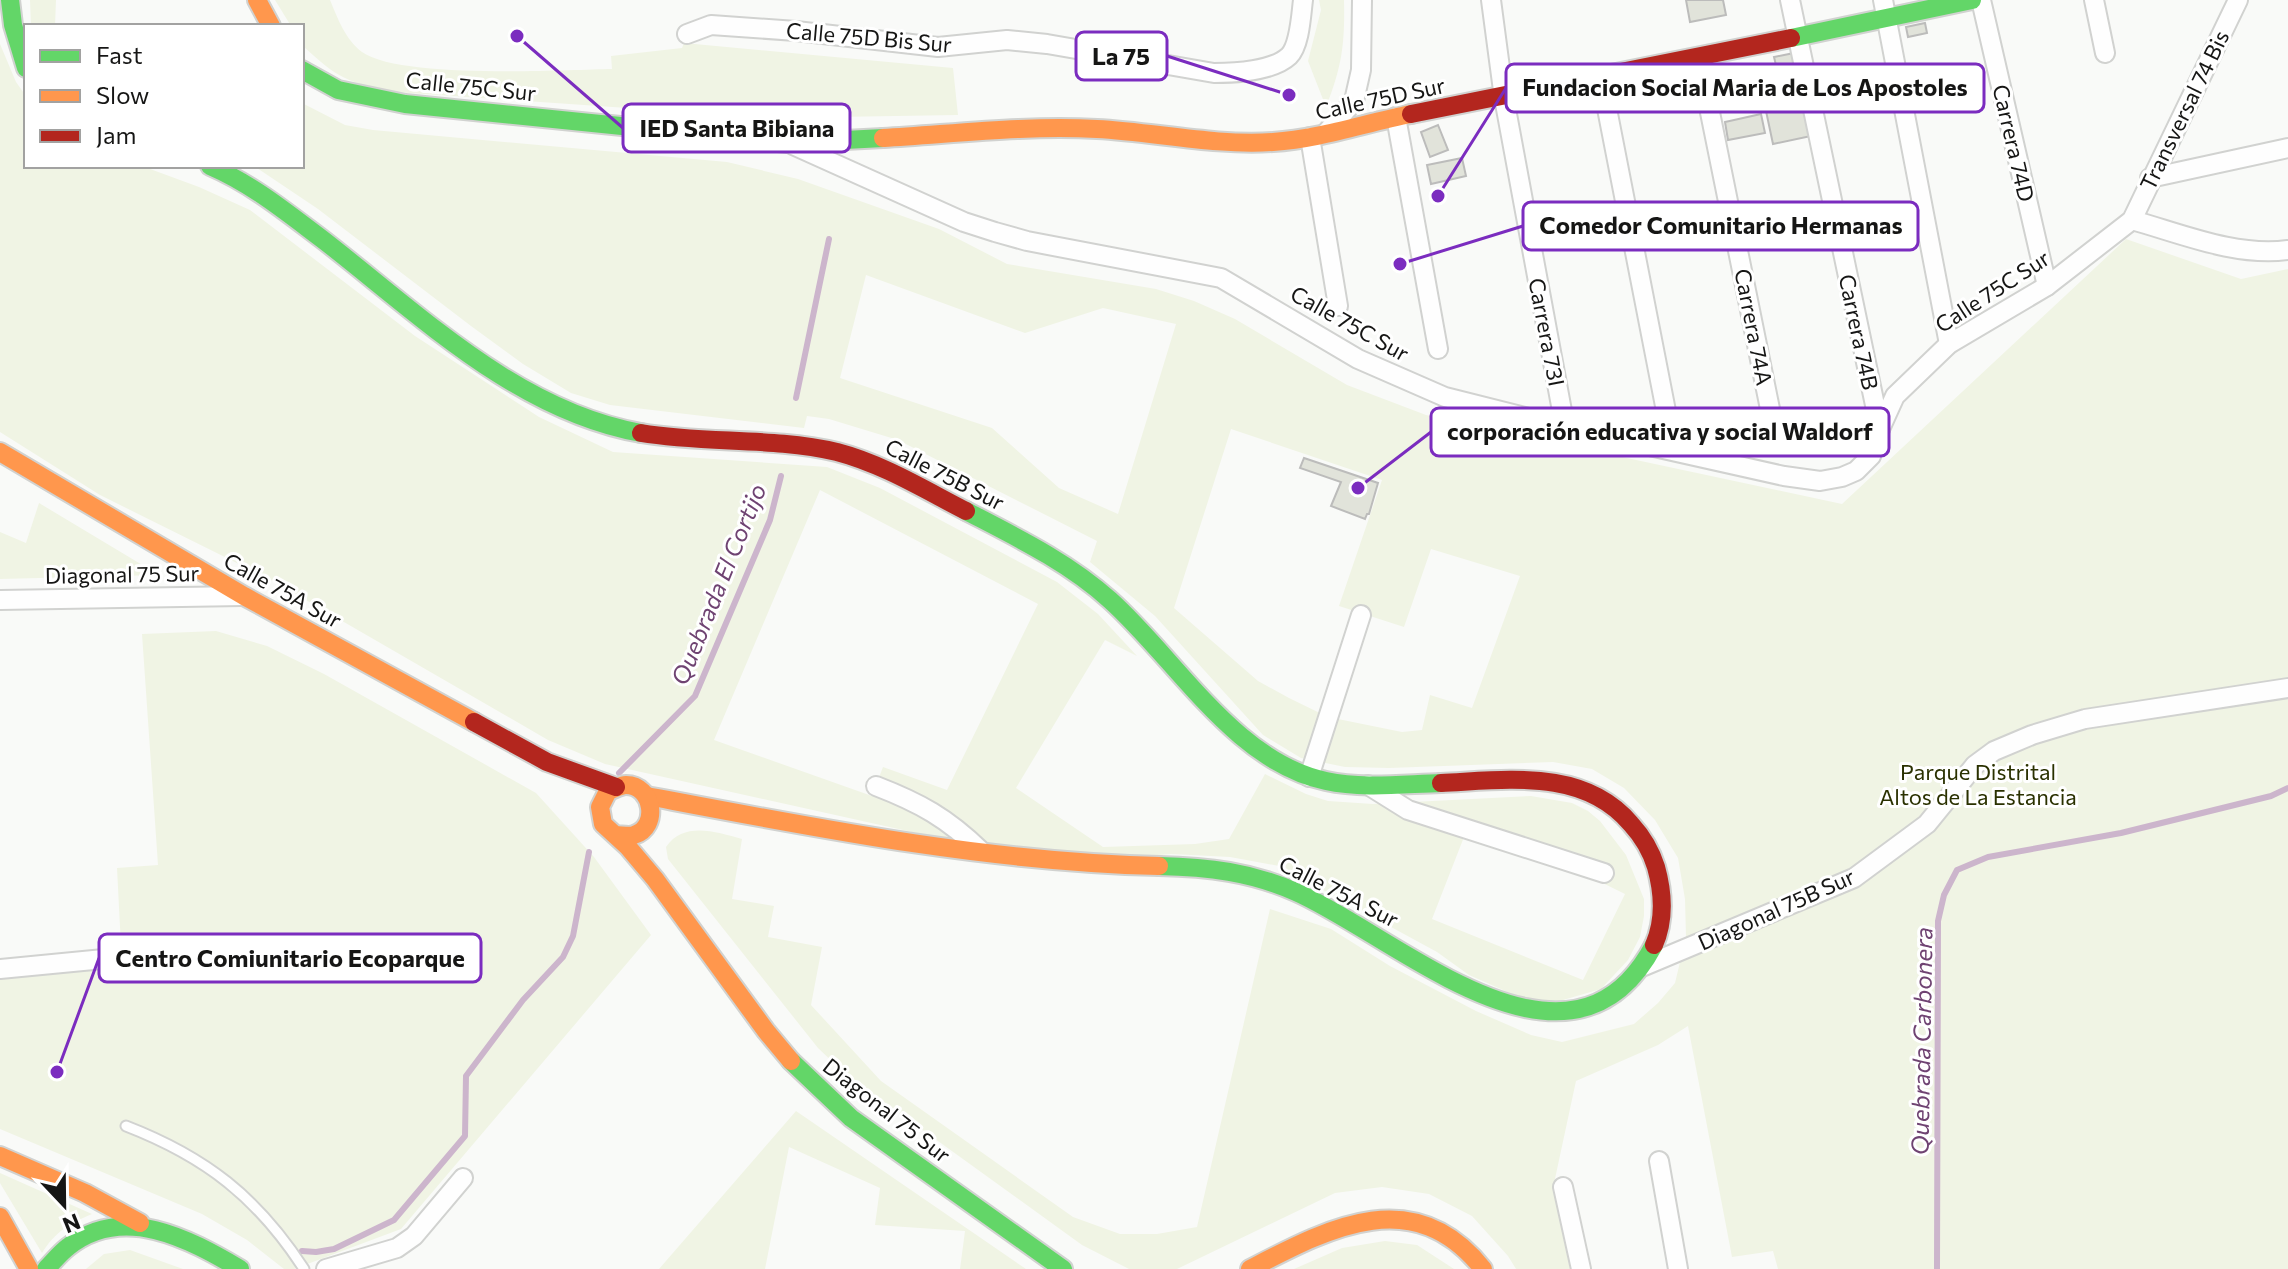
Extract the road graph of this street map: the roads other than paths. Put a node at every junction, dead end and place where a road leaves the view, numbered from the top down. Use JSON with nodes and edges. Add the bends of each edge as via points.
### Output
{"nodes":[{"id":1,"x":10,"y":0,"type":"edge"},
{"id":2,"x":257,"y":0,"type":"edge"},
{"id":3,"x":1362,"y":0,"type":"edge"},
{"id":4,"x":1491,"y":0,"type":"edge"},
{"id":5,"x":1790,"y":0,"type":"edge"},
{"id":6,"x":1972,"y":0,"type":"edge"},
{"id":7,"x":1981,"y":0,"type":"edge"},
{"id":8,"x":2094,"y":0,"type":"edge"},
{"id":9,"x":2238,"y":0,"type":"edge"},
{"id":10,"x":1301,"y":1,"type":"edge"},
{"id":11,"x":1885,"y":8,"type":"edge"},
{"id":12,"x":270,"y":24,"type":"edge"},
{"id":13,"x":687,"y":34,"type":"dead end"},
{"id":14,"x":1798,"y":38,"type":"junction"},
{"id":15,"x":2105,"y":53,"type":"dead end"},
{"id":16,"x":1699,"y":58,"type":"junction"},
{"id":17,"x":24,"y":61,"type":"edge"},
{"id":18,"x":304,"y":71,"type":"edge"},
{"id":19,"x":1601,"y":78,"type":"junction"},
{"id":20,"x":1504,"y":98,"type":"junction"},
{"id":21,"x":1396,"y":117,"type":"junction"},
{"id":22,"x":1317,"y":136,"type":"junction"},
{"id":23,"x":788,"y":143,"type":"junction"},
{"id":24,"x":2288,"y":148,"type":"edge"},
{"id":25,"x":214,"y":168,"type":"edge"},
{"id":26,"x":2150,"y":178,"type":"junction"},
{"id":27,"x":2132,"y":220,"type":"junction"},
{"id":28,"x":2288,"y":250,"type":"edge"},
{"id":29,"x":2047,"y":286,"type":"junction"},
{"id":30,"x":1338,"y":306,"type":"dead end"},
{"id":31,"x":1949,"y":344,"type":"junction"},
{"id":32,"x":1438,"y":349,"type":"dead end"},
{"id":33,"x":1770,"y":409,"type":"dead end"},
{"id":34,"x":1666,"y":411,"type":"dead end"},
{"id":35,"x":1565,"y":427,"type":"junction"},
{"id":36,"x":1880,"y":429,"type":"junction"},
{"id":37,"x":0,"y":452,"type":"edge"},
{"id":38,"x":244,"y":596,"type":"junction"},
{"id":39,"x":0,"y":600,"type":"edge"},
{"id":40,"x":1361,"y":615,"type":"dead end"},
{"id":41,"x":2288,"y":688,"type":"edge"},
{"id":42,"x":547,"y":762,"type":"junction"},
{"id":43,"x":1309,"y":777,"type":"junction"},
{"id":44,"x":1368,"y":785,"type":"junction"},
{"id":45,"x":876,"y":786,"type":"dead end"},
{"id":46,"x":616,"y":787,"type":"junction"},
{"id":47,"x":647,"y":796,"type":"junction"},
{"id":48,"x":589,"y":802,"type":"junction"},
{"id":49,"x":711,"y":807,"type":"junction"},
{"id":50,"x":647,"y":825,"type":"junction"},
{"id":51,"x":615,"y":835,"type":"junction"},
{"id":52,"x":981,"y":851,"type":"junction"},
{"id":53,"x":1604,"y":873,"type":"dead end"},
{"id":54,"x":655,"y":879,"type":"junction"},
{"id":55,"x":114,"y":958,"type":"dead end"},
{"id":56,"x":1644,"y":966,"type":"junction"},
{"id":57,"x":0,"y":969,"type":"edge"},
{"id":58,"x":126,"y":1126,"type":"dead end"},
{"id":59,"x":0,"y":1156,"type":"edge"},
{"id":60,"x":1659,"y":1161,"type":"dead end"},
{"id":61,"x":463,"y":1178,"type":"dead end"},
{"id":62,"x":1563,"y":1187,"type":"dead end"},
{"id":63,"x":0,"y":1217,"type":"edge"},
{"id":64,"x":146,"y":1227,"type":"junction"},
{"id":65,"x":29,"y":1269,"type":"edge"},
{"id":66,"x":46,"y":1269,"type":"edge"},
{"id":67,"x":240,"y":1269,"type":"edge"},
{"id":68,"x":304,"y":1269,"type":"edge"},
{"id":69,"x":326,"y":1269,"type":"edge"},
{"id":70,"x":1063,"y":1269,"type":"edge"},
{"id":71,"x":1250,"y":1269,"type":"edge"},
{"id":72,"x":1483,"y":1269,"type":"edge"},
{"id":73,"x":1581,"y":1269,"type":"edge"},
{"id":74,"x":1678,"y":1269,"type":"edge"}],
"edges":[{"from":1,"to":17,"type":"street"},
{"from":2,"to":12,"type":"street"},
{"from":3,"to":22,"type":"street","via":[[1361,70],[1354,101]]},
{"from":4,"to":20,"type":"street","name":"Carrera 73I"},
{"from":5,"to":14,"type":"street","name":"Carrera 74B"},
{"from":6,"to":11,"type":"street","name":"Calle 75D Sur"},
{"from":7,"to":29,"type":"street","name":"Carrera 74D"},
{"from":8,"to":15,"type":"street"},
{"from":9,"to":26,"type":"street","name":"Transversal 74 Bis"},
{"from":10,"to":13,"type":"street","name":"Calle 75D Bis Sur","via":[[1295,47],[1288,57],[1237,73],[1007,40],[938,47],[711,25]]},
{"from":11,"to":14,"type":"street","name":"Calle 75D Sur"},
{"from":11,"to":31,"type":"street"},
{"from":14,"to":16,"type":"street","name":"Calle 75D Sur"},
{"from":14,"to":36,"type":"street","name":"Carrera 74B"},
{"from":16,"to":19,"type":"street","name":"Calle 75D Sur"},
{"from":16,"to":33,"type":"street","name":"Carrera 74A"},
{"from":18,"to":23,"type":"street","name":"Calle 75C Sur","via":[[338,90],[405,104]]},
{"from":19,"to":20,"type":"street","name":"Calle 75D Sur"},
{"from":19,"to":34,"type":"street"},
{"from":20,"to":21,"type":"street","name":"Calle 75D Sur"},
{"from":20,"to":35,"type":"street","name":"Carrera 73I"},
{"from":21,"to":22,"type":"street","name":"Calle 75D Sur"},
{"from":21,"to":32,"type":"street"},
{"from":22,"to":23,"type":"street","name":"Calle 75D Sur","via":[[1243,142],[1049,128]]},
{"from":22,"to":30,"type":"street"},
{"from":23,"to":35,"type":"street","name":"Calle 75C Sur","via":[[979,227],[1221,278],[1403,380],[1445,397]]},
{"from":24,"to":26,"type":"street"},
{"from":25,"to":43,"type":"street","name":"Calle 75B Sur","via":[[256,191],[504,376],[584,421],[651,436],[833,451],[886,471],[1027,543],[1109,599],[1234,728]]},
{"from":26,"to":27,"type":"street","name":"Transversal 74 Bis"},
{"from":27,"to":28,"type":"street","via":[[2232,248]]},
{"from":27,"to":29,"type":"street","name":"Calle 75C Sur"},
{"from":29,"to":31,"type":"street","name":"Calle 75C Sur"},
{"from":31,"to":36,"type":"street","name":"Calle 75C Sur","via":[[1895,396]]},
{"from":35,"to":36,"type":"street","name":"Calle 75C Sur","via":[[1820,481],[1856,471],[1871,456]]},
{"from":37,"to":38,"type":"street","name":"Calle 75A Sur"},
{"from":38,"to":39,"type":"street","name":"Diagonal 75 Sur"},
{"from":38,"to":42,"type":"street","name":"Calle 75A Sur"},
{"from":40,"to":43,"type":"street"},
{"from":41,"to":56,"type":"street","name":"Diagonal 75B Sur","via":[[2085,719],[1994,751],[1975,765],[1927,824],[1854,878]]},
{"from":42,"to":46,"type":"street","name":"Calle 75A Sur"},
{"from":42,"to":48,"type":"street","name":"Calle 75A Sur"},
{"from":43,"to":44,"type":"street","name":"Calle 75B Sur"},
{"from":44,"to":53,"type":"street","via":[[1408,810]]},
{"from":44,"to":56,"type":"street","name":"Calle 75B Sur","via":[[1529,780],[1564,783],[1596,794],[1635,829],[1661,886],[1664,906],[1657,945]]},
{"from":45,"to":52,"type":"street","via":[[936,813]]},
{"from":46,"to":47,"type":"street","via":[[633,786]]},
{"from":46,"to":48,"type":"street"},
{"from":47,"to":49,"type":"street","name":"Calle 75A Sur"},
{"from":47,"to":50,"type":"street"},
{"from":48,"to":51,"type":"street"},
{"from":49,"to":50,"type":"street","name":"Calle 75A Sur"},
{"from":49,"to":52,"type":"street","name":"Calle 75A Sur"},
{"from":50,"to":51,"type":"street","via":[[632,836]]},
{"from":50,"to":54,"type":"street","name":"Diagonal 75 Sur","via":[[646,852]]},
{"from":51,"to":54,"type":"street","name":"Diagonal 75 Sur"},
{"from":52,"to":56,"type":"street","name":"Calle 75A Sur","via":[[1254,876],[1309,898],[1455,982],[1528,1011],[1590,1007]]},
{"from":54,"to":70,"type":"street","name":"Diagonal 75 Sur","via":[[766,1031],[824,1095]]},
{"from":55,"to":57,"type":"street"},
{"from":58,"to":68,"type":"lane","via":[[209,1166],[258,1209]]},
{"from":59,"to":64,"type":"street"},
{"from":60,"to":74,"type":"street"},
{"from":61,"to":69,"type":"street","via":[[414,1236],[397,1248]]},
{"from":62,"to":73,"type":"street"},
{"from":63,"to":65,"type":"street"},
{"from":64,"to":66,"type":"street","via":[[97,1229],[75,1239]]},
{"from":64,"to":67,"type":"street"},
{"from":71,"to":72,"type":"street","via":[[1353,1220],[1385,1217],[1446,1235]]}]}
